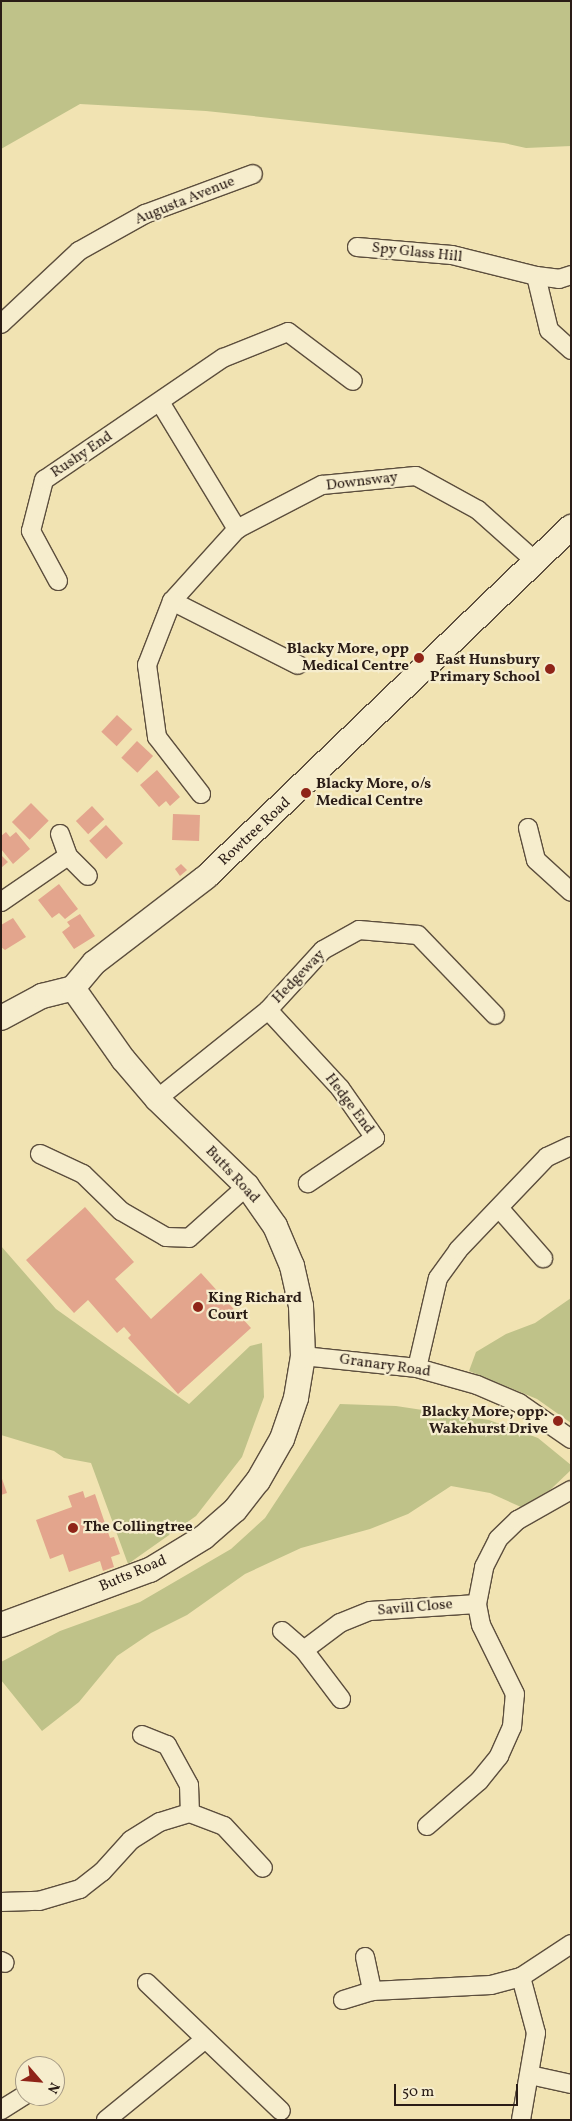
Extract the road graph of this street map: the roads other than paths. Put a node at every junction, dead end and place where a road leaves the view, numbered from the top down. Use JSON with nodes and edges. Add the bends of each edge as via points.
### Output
{"nodes":[{"id":1,"x":254,"y":174,"type":"dead end"},
{"id":2,"x":357,"y":247,"type":"dead end"},
{"id":3,"x":571,"y":275,"type":"edge"},
{"id":4,"x":536,"y":276,"type":"junction"},
{"id":5,"x":1,"y":324,"type":"edge"},
{"id":6,"x":571,"y":350,"type":"edge"},
{"id":7,"x":353,"y":381,"type":"dead end"},
{"id":8,"x":160,"y":402,"type":"junction"},
{"id":9,"x":571,"y":528,"type":"edge"},
{"id":10,"x":237,"y":529,"type":"junction"},
{"id":11,"x":535,"y":561,"type":"junction"},
{"id":12,"x":58,"y":581,"type":"dead end"},
{"id":13,"x":172,"y":601,"type":"junction"},
{"id":14,"x":298,"y":665,"type":"dead end"},
{"id":15,"x":201,"y":794,"type":"dead end"},
{"id":16,"x":528,"y":828,"type":"dead end"},
{"id":17,"x":60,"y":834,"type":"dead end"},
{"id":18,"x":68,"y":856,"type":"junction"},
{"id":19,"x":88,"y":876,"type":"dead end"},
{"id":20,"x":571,"y":892,"type":"edge"},
{"id":21,"x":1,"y":902,"type":"edge"},
{"id":22,"x":73,"y":988,"type":"junction"},
{"id":23,"x":268,"y":1010,"type":"junction"},
{"id":24,"x":495,"y":1015,"type":"dead end"},
{"id":25,"x":1,"y":1018,"type":"edge"},
{"id":26,"x":157,"y":1099,"type":"junction"},
{"id":27,"x":571,"y":1146,"type":"edge"},
{"id":28,"x":40,"y":1154,"type":"dead end"},
{"id":29,"x":308,"y":1183,"type":"dead end"},
{"id":30,"x":247,"y":1186,"type":"junction"},
{"id":31,"x":498,"y":1208,"type":"junction"},
{"id":32,"x":543,"y":1258,"type":"dead end"},
{"id":33,"x":303,"y":1356,"type":"junction"},
{"id":34,"x":417,"y":1368,"type":"junction"},
{"id":35,"x":571,"y":1439,"type":"edge"},
{"id":36,"x":571,"y":1490,"type":"edge"},
{"id":37,"x":477,"y":1604,"type":"junction"},
{"id":38,"x":1,"y":1625,"type":"edge"},
{"id":39,"x":282,"y":1631,"type":"dead end"},
{"id":40,"x":304,"y":1650,"type":"junction"},
{"id":41,"x":341,"y":1699,"type":"dead end"},
{"id":42,"x":142,"y":1735,"type":"dead end"},
{"id":43,"x":190,"y":1813,"type":"junction"},
{"id":44,"x":427,"y":1826,"type":"dead end"},
{"id":45,"x":263,"y":1868,"type":"dead end"},
{"id":46,"x":1,"y":1902,"type":"edge"},
{"id":47,"x":571,"y":1944,"type":"edge"},
{"id":48,"x":364,"y":1958,"type":"dead end"},
{"id":49,"x":521,"y":1977,"type":"junction"},
{"id":50,"x":147,"y":1983,"type":"dead end"},
{"id":51,"x":372,"y":1991,"type":"junction"},
{"id":52,"x":343,"y":2000,"type":"dead end"},
{"id":53,"x":204,"y":2040,"type":"junction"},
{"id":54,"x":530,"y":2075,"type":"junction"},
{"id":55,"x":571,"y":2084,"type":"edge"},
{"id":56,"x":15,"y":2101,"type":"edge"},
{"id":57,"x":1,"y":2110,"type":"edge"},
{"id":58,"x":281,"y":2111,"type":"dead end"},
{"id":59,"x":106,"y":2120,"type":"edge"},
{"id":60,"x":521,"y":2120,"type":"edge"}],
"edges":[{"from":1,"to":5,"type":"street","name":"Augusta Avenue","via":[[145,214],[79,251]]},
{"from":2,"to":4,"type":"street","name":"Spy Glass Hill","via":[[452,255]]},
{"from":3,"to":4,"type":"street","name":"Spy Glass Hill","via":[[559,279]]},
{"from":4,"to":6,"type":"street","via":[[549,330]]},
{"from":7,"to":8,"type":"street","name":"Rushy End","via":[[288,332],[223,358]]},
{"from":8,"to":10,"type":"street"},
{"from":8,"to":12,"type":"street","name":"Rushy End","via":[[44,480],[31,530]]},
{"from":9,"to":11,"type":"street","name":"Rowtree Road"},
{"from":10,"to":11,"type":"street","name":"Downsway","via":[[322,486],[416,476],[478,510]]},
{"from":10,"to":13,"type":"street","name":"Downsway"},
{"from":11,"to":22,"type":"street","name":"Rowtree Road","via":[[275,815],[206,877],[94,963]]},
{"from":13,"to":14,"type":"street"},
{"from":13,"to":15,"type":"street","name":"Downsway","via":[[147,665],[157,737]]},
{"from":16,"to":20,"type":"street","via":[[536,860]]},
{"from":17,"to":18,"type":"street"},
{"from":18,"to":19,"type":"street"},
{"from":18,"to":21,"type":"street"},
{"from":22,"to":25,"type":"street","via":[[42,996]]},
{"from":22,"to":26,"type":"street","name":"Butts Road","via":[[123,1059]]},
{"from":23,"to":24,"type":"street","name":"Hedgeway","via":[[323,950],[359,930],[418,935]]},
{"from":23,"to":26,"type":"street","name":"Hedgeway"},
{"from":23,"to":29,"type":"street","name":"Hedge End","via":[[340,1088],[375,1138]]},
{"from":26,"to":30,"type":"street","name":"Butts Road"},
{"from":27,"to":31,"type":"street","via":[[547,1157]]},
{"from":28,"to":30,"type":"street","via":[[83,1174],[121,1212],[166,1237],[189,1238]]},
{"from":30,"to":33,"type":"street","name":"Butts Road","via":[[275,1226],[292,1266],[301,1306]]},
{"from":31,"to":32,"type":"street"},
{"from":31,"to":34,"type":"street","via":[[458,1250],[438,1278]]},
{"from":33,"to":34,"type":"street","name":"Granary Road"},
{"from":33,"to":38,"type":"street","name":"Butts Road","via":[[296,1398],[282,1439],[258,1481],[235,1510],[204,1537],[150,1570]]},
{"from":34,"to":35,"type":"street","name":"Granary Road","via":[[477,1385],[518,1403]]},
{"from":36,"to":37,"type":"street","via":[[518,1520],[498,1539],[484,1566]]},
{"from":37,"to":40,"type":"street","name":"Savill Close","via":[[370,1611],[340,1622]]},
{"from":37,"to":44,"type":"street","via":[[481,1625],[515,1694],[512,1727],[499,1756],[479,1781]]},
{"from":39,"to":40,"type":"street"},
{"from":40,"to":41,"type":"street"},
{"from":42,"to":43,"type":"street","via":[[167,1745],[190,1785]]},
{"from":43,"to":45,"type":"street","via":[[224,1826]]},
{"from":43,"to":46,"type":"street","via":[[160,1822],[131,1840],[102,1872],[80,1889],[39,1901]]},
{"from":47,"to":49,"type":"street"},
{"from":48,"to":51,"type":"street"},
{"from":49,"to":51,"type":"street","via":[[465,1989]]},
{"from":49,"to":54,"type":"street","via":[[536,2032]]},
{"from":50,"to":53,"type":"street"},
{"from":51,"to":52,"type":"street"},
{"from":53,"to":58,"type":"street"},
{"from":53,"to":59,"type":"street"},
{"from":54,"to":55,"type":"street"},
{"from":54,"to":60,"type":"street"},
{"from":56,"to":57,"type":"street"}]}
